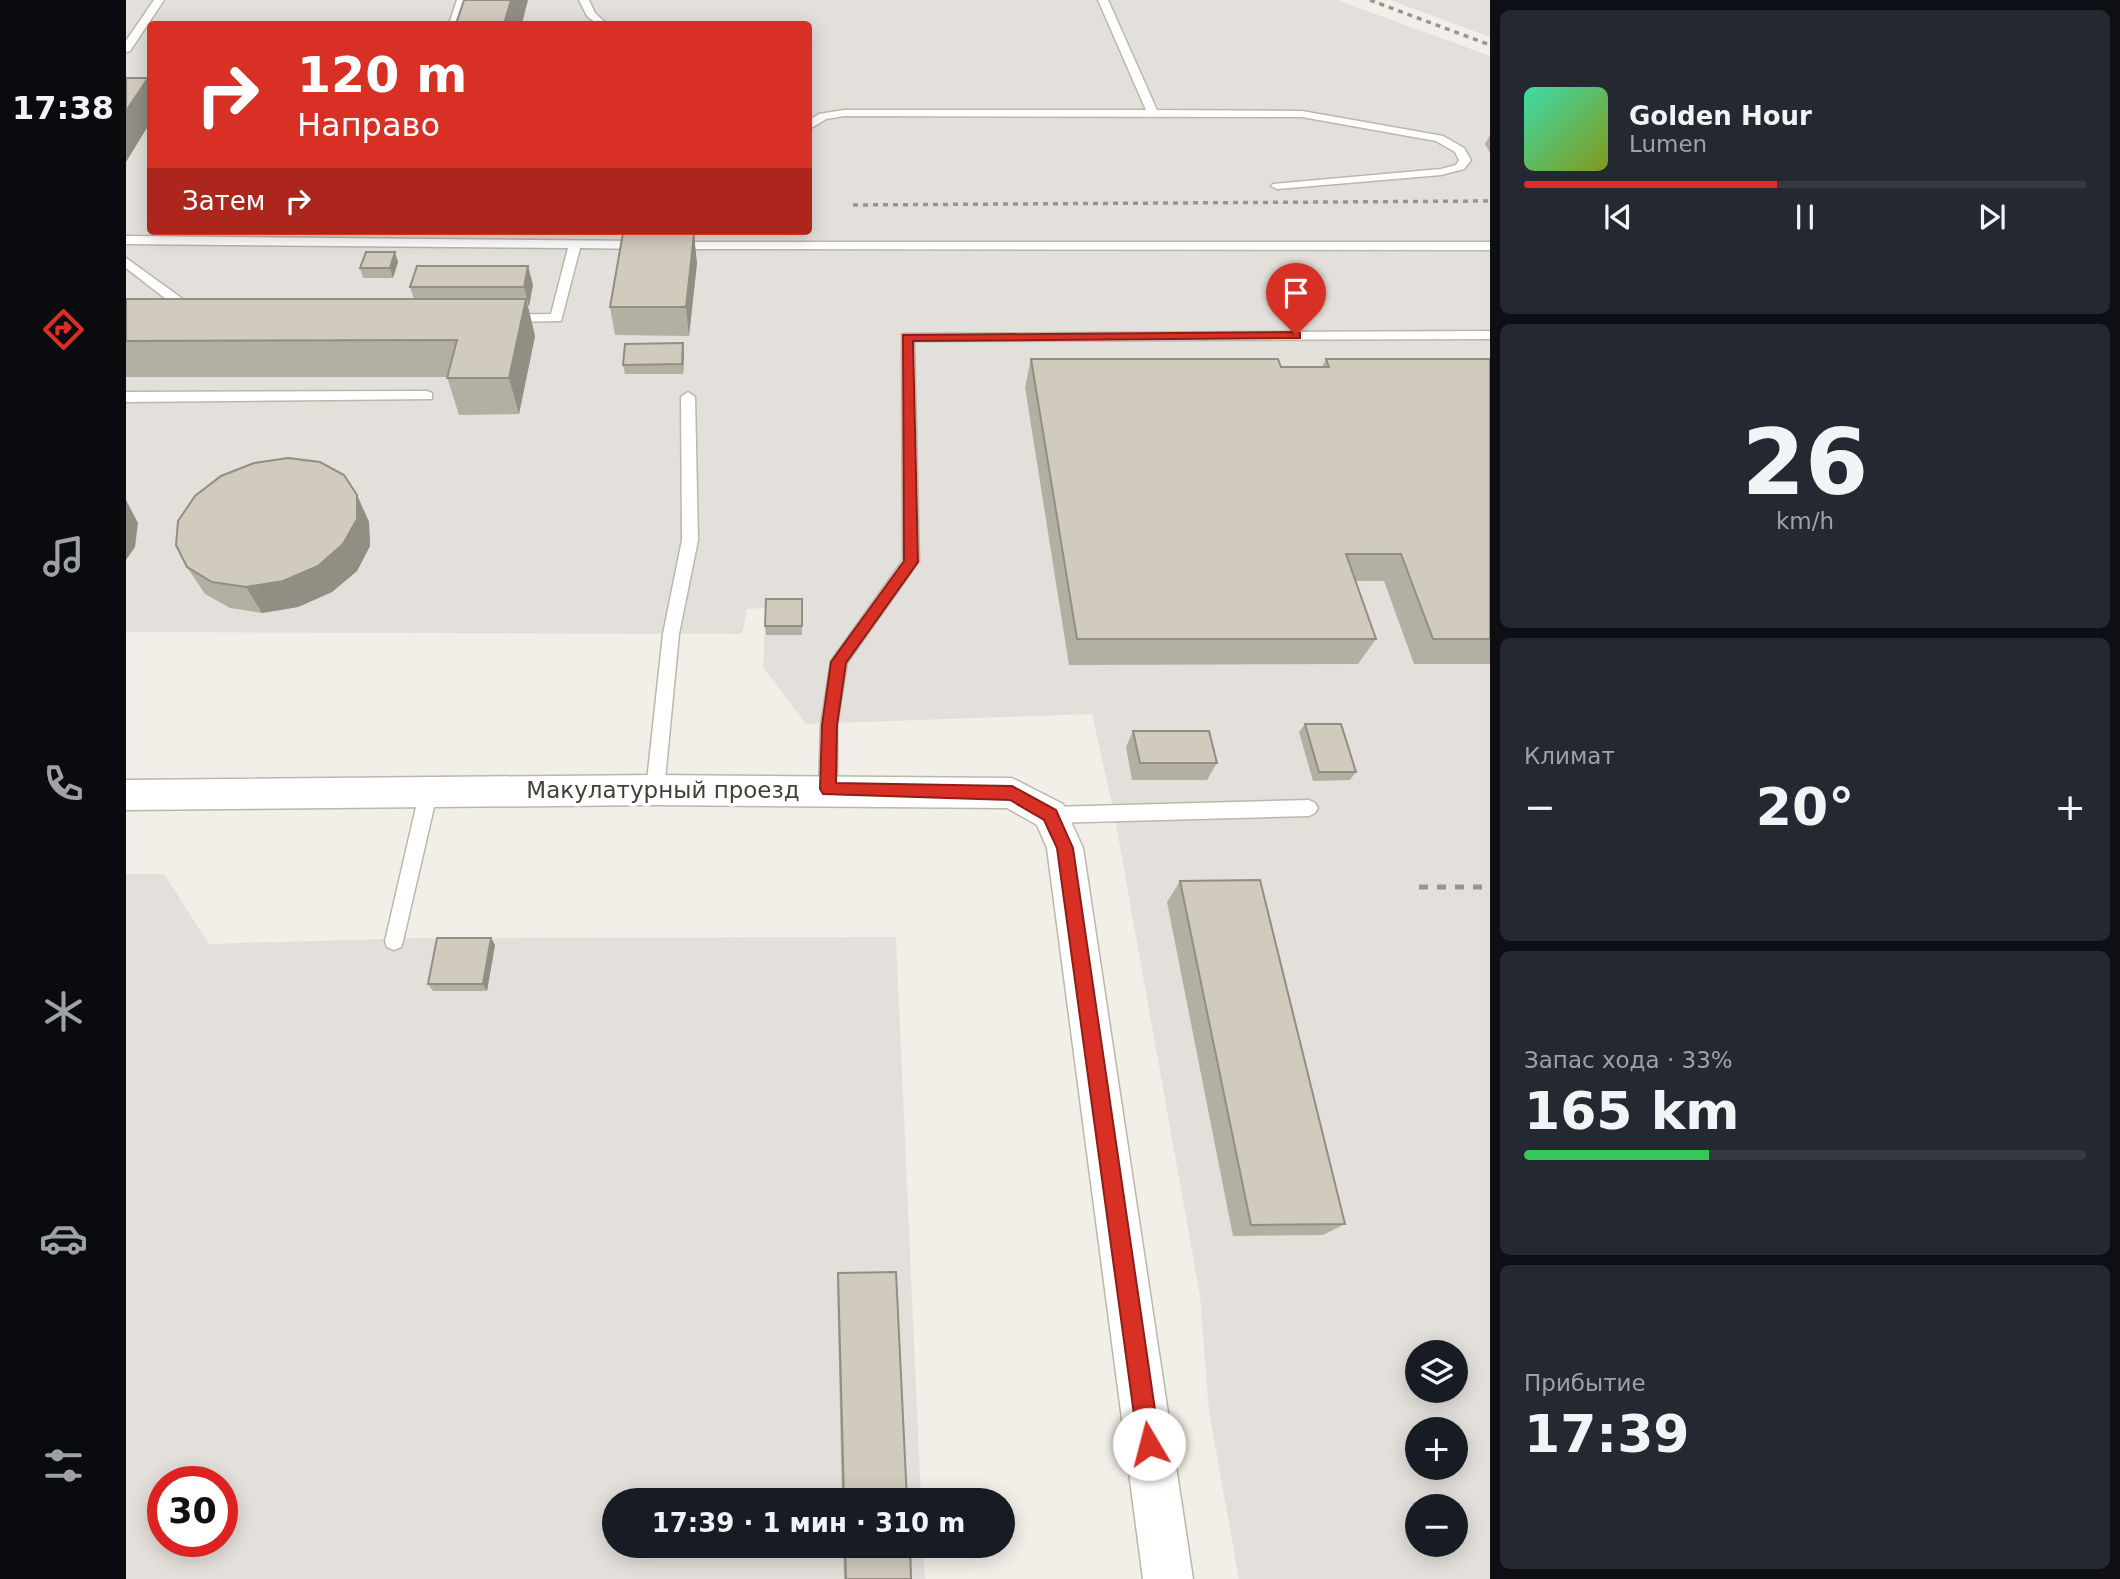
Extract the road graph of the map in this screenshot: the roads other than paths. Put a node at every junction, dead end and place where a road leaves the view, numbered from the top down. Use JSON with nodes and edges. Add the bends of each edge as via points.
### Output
{"nodes":[{"id":1,"x":159,"y":0,"type":"edge"},
{"id":2,"x":462,"y":0,"type":"edge"},
{"id":3,"x":584,"y":0,"type":"edge"},
{"id":4,"x":1103,"y":0,"type":"edge"},
{"id":5,"x":455,"y":21,"type":"edge"},
{"id":6,"x":599,"y":21,"type":"edge"},
{"id":7,"x":126,"y":49,"type":"edge"},
{"id":8,"x":1153,"y":113,"type":"junction"},
{"id":9,"x":812,"y":124,"type":"edge"},
{"id":10,"x":1277,"y":186,"type":"dead end"},
{"id":11,"x":762,"y":235,"type":"edge"},
{"id":12,"x":382,"y":236,"type":"edge"},
{"id":13,"x":494,"y":237,"type":"edge"},
{"id":14,"x":126,"y":240,"type":"edge"},
{"id":15,"x":575,"y":244,"type":"junction"},
{"id":16,"x":1490,"y":246,"type":"edge"},
{"id":17,"x":757,"y":247,"type":"junction"},
{"id":18,"x":126,"y":262,"type":"edge"},
{"id":19,"x":206,"y":317,"type":"edge"},
{"id":20,"x":487,"y":318,"type":"edge"},
{"id":21,"x":1490,"y":335,"type":"edge"},
{"id":22,"x":427,"y":396,"type":"dead end"},
{"id":23,"x":126,"y":397,"type":"edge"},
{"id":24,"x":688,"y":397,"type":"dead end"},
{"id":25,"x":828,"y":789,"type":"junction"},
{"id":26,"x":429,"y":790,"type":"junction"},
{"id":27,"x":655,"y":790,"type":"junction"},
{"id":28,"x":126,"y":795,"type":"edge"},
{"id":29,"x":1309,"y":808,"type":"dead end"},
{"id":30,"x":1050,"y":815,"type":"junction"},
{"id":31,"x":394,"y":941,"type":"dead end"},
{"id":32,"x":1168,"y":1579,"type":"edge"}],
"edges":[{"from":1,"to":7,"type":"lane"},
{"from":2,"to":5,"type":"lane"},
{"from":3,"to":6,"type":"lane"},
{"from":4,"to":8,"type":"lane"},
{"from":8,"to":9,"type":"lane","via":[[844,113]]},
{"from":8,"to":10,"type":"lane","via":[[1302,114],[1439,138],[1460,150],[1465,160],[1460,167],[1441,172]]},
{"from":11,"to":17,"type":"lane"},
{"from":12,"to":13,"type":"lane"},
{"from":12,"to":14,"type":"lane"},
{"from":13,"to":15,"type":"lane"},
{"from":15,"to":17,"type":"lane"},
{"from":15,"to":20,"type":"lane","via":[[556,318]]},
{"from":16,"to":17,"type":"lane"},
{"from":18,"to":19,"type":"lane","via":[[197,316]]},
{"from":21,"to":25,"type":"lane","via":[[907,337],[911,562],[839,662],[829,725]]},
{"from":22,"to":23,"type":"lane"},
{"from":24,"to":27,"type":"lane","via":[[690,540],[671,634]]},
{"from":25,"to":27,"type":"street","name":"Макулатурный проезд"},
{"from":25,"to":30,"type":"street","name":"Макулатурный проезд","via":[[1012,793]]},
{"from":26,"to":27,"type":"street","name":"Макулатурный проезд"},
{"from":26,"to":28,"type":"street","name":"Макулатурный проезд"},
{"from":26,"to":31,"type":"lane"},
{"from":29,"to":30,"type":"lane"},
{"from":30,"to":32,"type":"street","via":[[1065,848]]}]}
